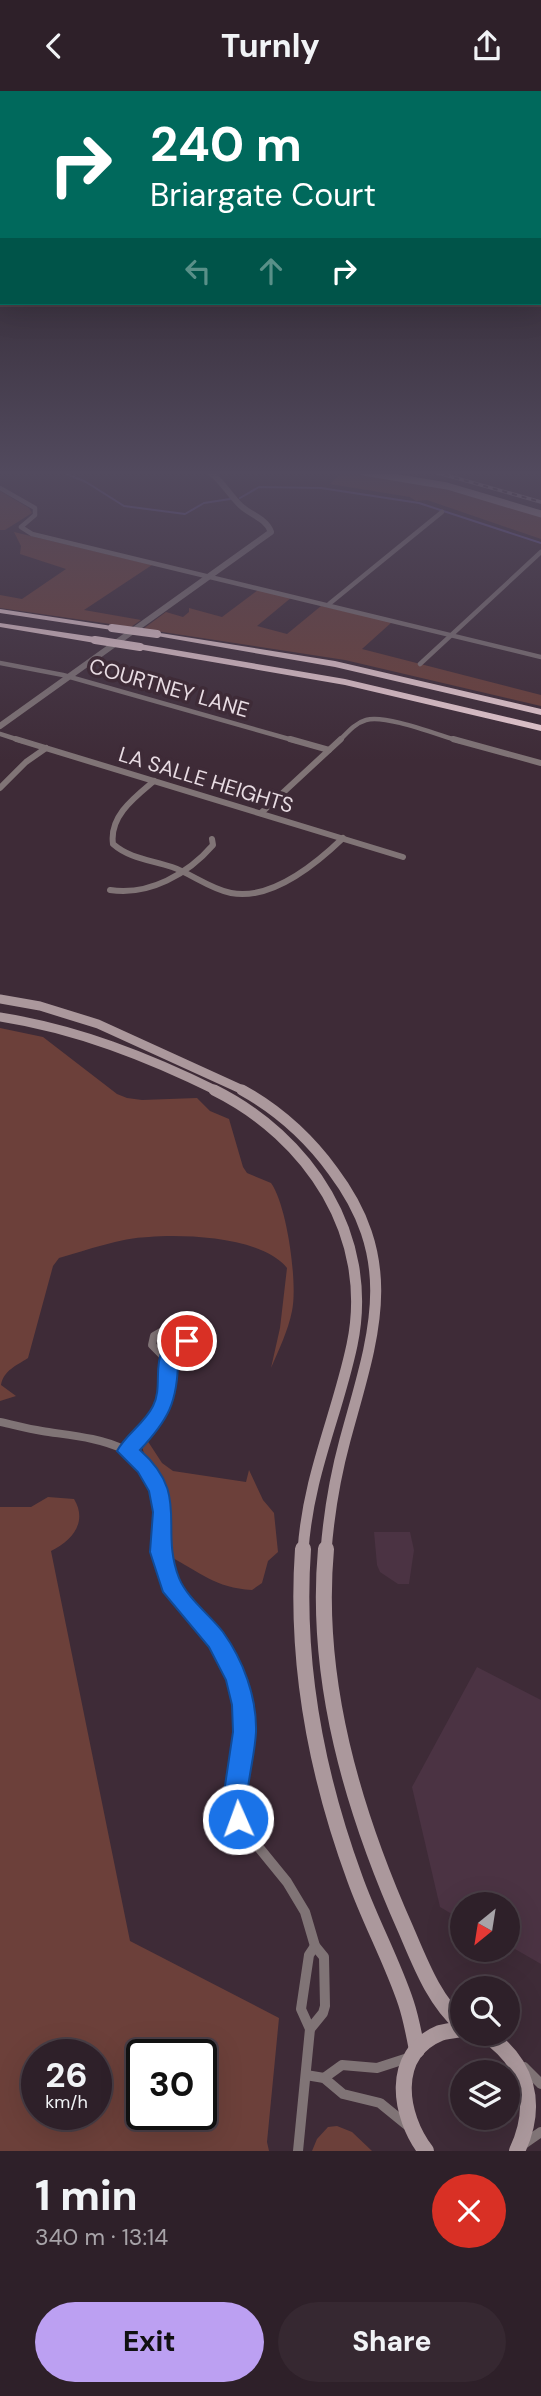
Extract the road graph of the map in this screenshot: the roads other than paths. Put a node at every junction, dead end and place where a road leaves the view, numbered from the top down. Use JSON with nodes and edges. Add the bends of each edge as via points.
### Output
{"nodes":[{"id":1,"x":178,"y":568,"type":"edge"},
{"id":2,"x":222,"y":568,"type":"edge"},
{"id":3,"x":373,"y":568,"type":"edge"},
{"id":4,"x":524,"y":568,"type":"edge"},
{"id":5,"x":211,"y":576,"type":"junction"},
{"id":6,"x":329,"y":604,"type":"junction"},
{"id":7,"x":0,"y":611,"type":"edge"},
{"id":8,"x":0,"y":625,"type":"edge"},
{"id":9,"x":452,"y":635,"type":"junction"},
{"id":10,"x":541,"y":657,"type":"edge"},
{"id":11,"x":0,"y":663,"type":"edge"},
{"id":12,"x":420,"y":664,"type":"dead end"},
{"id":13,"x":71,"y":677,"type":"junction"},
{"id":14,"x":541,"y":712,"type":"edge"},
{"id":15,"x":0,"y":726,"type":"edge"},
{"id":16,"x":541,"y":728,"type":"edge"},
{"id":17,"x":0,"y":734,"type":"edge"},
{"id":18,"x":46,"y":748,"type":"junction"},
{"id":19,"x":329,"y":750,"type":"junction"},
{"id":20,"x":541,"y":763,"type":"edge"},
{"id":21,"x":154,"y":781,"type":"junction"},
{"id":22,"x":0,"y":788,"type":"edge"},
{"id":23,"x":261,"y":813,"type":"junction"},
{"id":24,"x":343,"y":838,"type":"junction"},
{"id":25,"x":212,"y":839,"type":"dead end"},
{"id":26,"x":403,"y":857,"type":"dead end"},
{"id":27,"x":180,"y":871,"type":"junction"},
{"id":28,"x":110,"y":890,"type":"dead end"},
{"id":29,"x":0,"y":999,"type":"edge"},
{"id":30,"x":0,"y":1017,"type":"edge"},
{"id":31,"x":169,"y":1356,"type":"dead end"},
{"id":32,"x":0,"y":1422,"type":"edge"},
{"id":33,"x":127,"y":1451,"type":"junction"},
{"id":34,"x":315,"y":1946,"type":"junction"},
{"id":35,"x":450,"y":2015,"type":"edge"},
{"id":36,"x":310,"y":2029,"type":"junction"},
{"id":37,"x":450,"y":2030,"type":"edge"},
{"id":38,"x":503,"y":2046,"type":"edge"},
{"id":39,"x":414,"y":2054,"type":"junction"},
{"id":40,"x":521,"y":2064,"type":"junction"},
{"id":41,"x":306,"y":2075,"type":"junction"},
{"id":42,"x":324,"y":2078,"type":"junction"},
{"id":43,"x":541,"y":2084,"type":"edge"},
{"id":44,"x":411,"y":2131,"type":"junction"},
{"id":45,"x":541,"y":2132,"type":"edge"},
{"id":46,"x":519,"y":2148,"type":"edge"},
{"id":47,"x":298,"y":2151,"type":"edge"},
{"id":48,"x":423,"y":2151,"type":"edge"}],
"edges":[{"from":1,"to":5,"type":"street"},
{"from":2,"to":5,"type":"street"},
{"from":3,"to":6,"type":"street"},
{"from":4,"to":9,"type":"street"},
{"from":5,"to":6,"type":"street"},
{"from":5,"to":13,"type":"street"},
{"from":6,"to":9,"type":"street"},
{"from":7,"to":14,"type":"highway","bridge":true,"via":[[361,669]]},
{"from":8,"to":16,"type":"highway","bridge":true,"via":[[345,682]]},
{"from":9,"to":10,"type":"street"},
{"from":9,"to":12,"type":"street"},
{"from":11,"to":13,"type":"street","name":"COURTNEY LANE"},
{"from":13,"to":15,"type":"street"},
{"from":13,"to":19,"type":"street","name":"COURTNEY LANE"},
{"from":17,"to":18,"type":"street","name":"LA SALLE HEIGHTS"},
{"from":18,"to":21,"type":"street","name":"LA SALLE HEIGHTS"},
{"from":18,"to":22,"type":"street"},
{"from":19,"to":20,"type":"street","via":[[368,719]]},
{"from":19,"to":23,"type":"street"},
{"from":21,"to":23,"type":"street","name":"LA SALLE HEIGHTS"},
{"from":21,"to":27,"type":"street","via":[[127,804],[111,841],[120,850]]},
{"from":23,"to":24,"type":"street","name":"LA SALLE HEIGHTS"},
{"from":24,"to":26,"type":"street","name":"LA SALLE HEIGHTS"},
{"from":24,"to":27,"type":"street","via":[[317,860],[260,893],[231,893]]},
{"from":25,"to":27,"type":"street","via":[[211,848]]},
{"from":27,"to":28,"type":"street","via":[[146,891]]},
{"from":29,"to":35,"type":"main road","via":[[73,1015],[247,1092],[319,1150],[358,1211],[372,1251],[377,1300],[372,1349],[329,1507],[324,1597],[329,1675],[349,1779],[384,1881],[437,1997]]},
{"from":30,"to":39,"type":"main road","via":[[103,1040],[231,1098],[294,1147],[322,1181],[339,1212],[356,1275],[356,1322],[311,1487],[302,1569],[304,1655],[312,1724],[328,1795],[356,1883],[405,2000]]},
{"from":31,"to":33,"type":"street","via":[[169,1387],[163,1408]]},
{"from":32,"to":33,"type":"street","via":[[96,1438]]},
{"from":33,"to":34,"type":"street","via":[[145,1467],[158,1489],[163,1512],[160,1552],[171,1586],[216,1640],[236,1678],[244,1732],[235,1799],[238,1819],[297,1896]]},
{"from":34,"to":36,"type":"street","via":[[301,2008]]},
{"from":34,"to":36,"type":"street","via":[[324,1957],[325,2006]]},
{"from":36,"to":41,"type":"street"},
{"from":37,"to":39,"type":"main road","via":[[438,2034]]},
{"from":38,"to":40,"type":"main road"},
{"from":39,"to":42,"type":"street","via":[[379,2068],[344,2063]]},
{"from":39,"to":44,"type":"main road","via":[[402,2092]]},
{"from":40,"to":43,"type":"street"},
{"from":40,"to":46,"type":"main road","via":[[533,2114]]},
{"from":41,"to":42,"type":"street"},
{"from":41,"to":47,"type":"street"},
{"from":42,"to":44,"type":"street","via":[[335,2092],[381,2104]]},
{"from":44,"to":48,"type":"main road"},
{"from":45,"to":46,"type":"street"}]}
